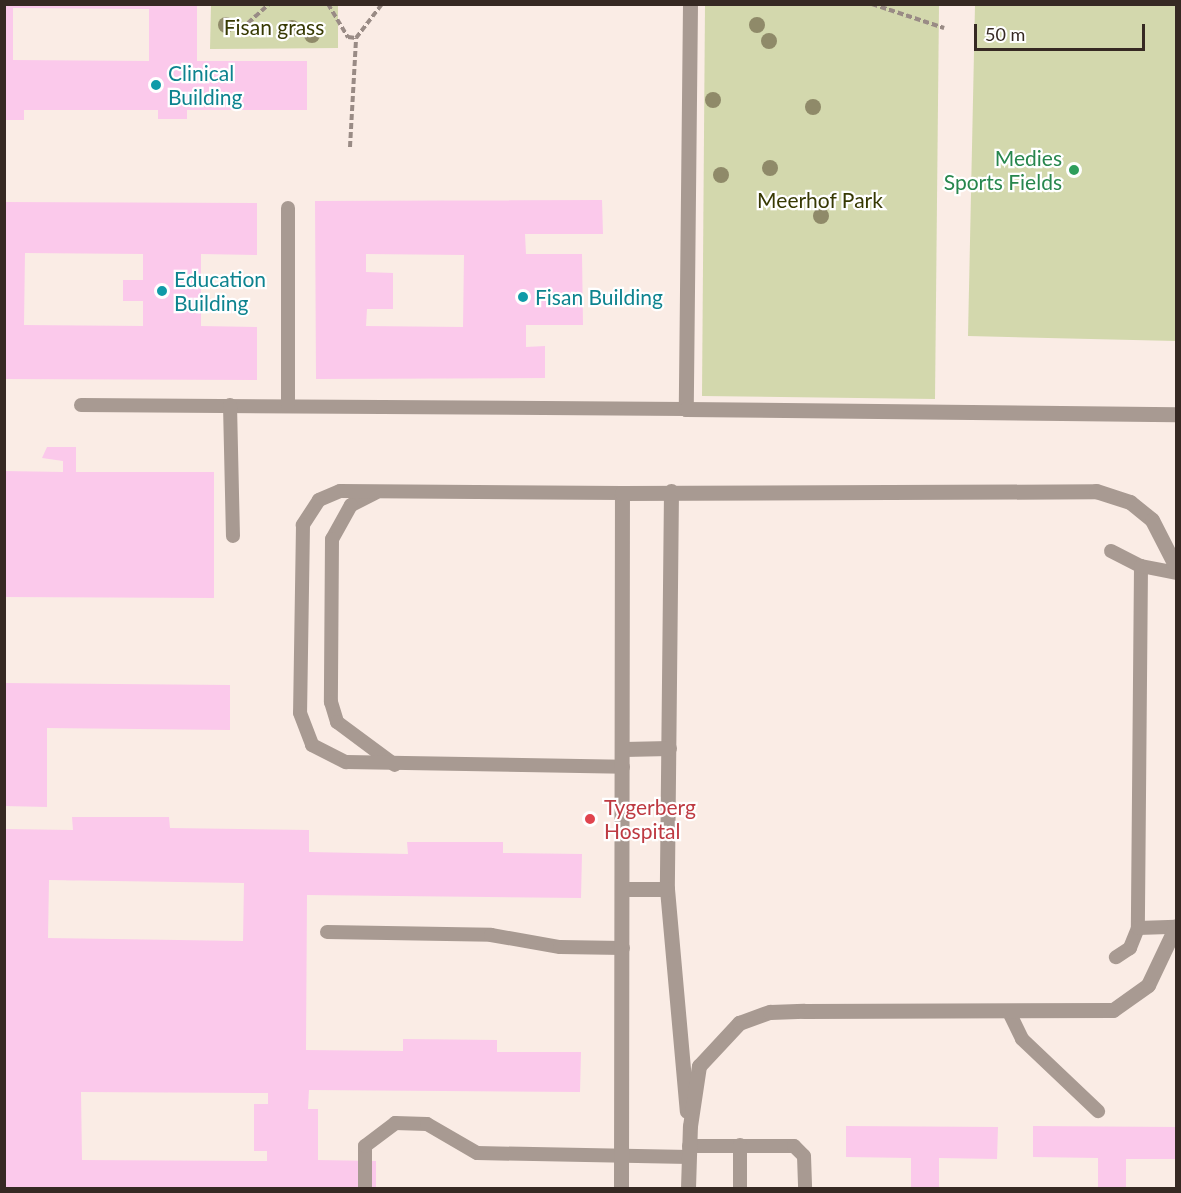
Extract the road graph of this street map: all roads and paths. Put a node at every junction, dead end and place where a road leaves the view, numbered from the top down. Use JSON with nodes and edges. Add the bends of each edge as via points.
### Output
{"nodes":[{"id":1,"x":269,"y":4,"type":"edge"},
{"id":2,"x":328,"y":4,"type":"edge"},
{"id":3,"x":382,"y":4,"type":"edge"},
{"id":4,"x":690,"y":4,"type":"edge"},
{"id":5,"x":872,"y":4,"type":"edge"},
{"id":6,"x":248,"y":23,"type":"dead end"},
{"id":7,"x":944,"y":28,"type":"dead end"},
{"id":8,"x":356,"y":38,"type":"junction"},
{"id":9,"x":350,"y":147,"type":"dead end"},
{"id":10,"x":288,"y":208,"type":"dead end"},
{"id":11,"x":81,"y":405,"type":"dead end"},
{"id":12,"x":230,"y":405,"type":"junction"},
{"id":13,"x":288,"y":405,"type":"junction"},
{"id":14,"x":686,"y":409,"type":"junction"},
{"id":15,"x":1176,"y":414,"type":"edge"},
{"id":16,"x":380,"y":491,"type":"junction"},
{"id":17,"x":671,"y":491,"type":"junction"},
{"id":18,"x":622,"y":493,"type":"junction"},
{"id":19,"x":233,"y":536,"type":"dead end"},
{"id":20,"x":1111,"y":551,"type":"dead end"},
{"id":21,"x":1141,"y":566,"type":"junction"},
{"id":22,"x":1176,"y":567,"type":"edge"},
{"id":23,"x":1176,"y":573,"type":"edge"},
{"id":24,"x":669,"y":748,"type":"junction"},
{"id":25,"x":624,"y":749,"type":"junction"},
{"id":26,"x":395,"y":765,"type":"junction"},
{"id":27,"x":623,"y":767,"type":"junction"},
{"id":28,"x":623,"y":889,"type":"junction"},
{"id":29,"x":667,"y":889,"type":"junction"},
{"id":30,"x":1176,"y":926,"type":"edge"},
{"id":31,"x":1138,"y":928,"type":"junction"},
{"id":32,"x":327,"y":932,"type":"dead end"},
{"id":33,"x":622,"y":948,"type":"junction"},
{"id":34,"x":1116,"y":957,"type":"dead end"},
{"id":35,"x":1009,"y":1012,"type":"junction"},
{"id":36,"x":1098,"y":1111,"type":"dead end"},
{"id":37,"x":690,"y":1126,"type":"junction"},
{"id":38,"x":740,"y":1145,"type":"junction"},
{"id":39,"x":689,"y":1151,"type":"junction"},
{"id":40,"x":621,"y":1158,"type":"junction"},
{"id":41,"x":365,"y":1188,"type":"edge"},
{"id":42,"x":621,"y":1188,"type":"edge"},
{"id":43,"x":688,"y":1188,"type":"edge"},
{"id":44,"x":740,"y":1188,"type":"edge"},
{"id":45,"x":805,"y":1188,"type":"edge"}],
"edges":[{"from":1,"to":6,"type":"path"},
{"from":2,"to":8,"type":"path","via":[[348,37]]},
{"from":3,"to":8,"type":"path"},
{"from":4,"to":14,"type":"street"},
{"from":5,"to":7,"type":"path"},
{"from":8,"to":9,"type":"path"},
{"from":10,"to":13,"type":"lane"},
{"from":11,"to":12,"type":"lane"},
{"from":12,"to":13,"type":"lane"},
{"from":12,"to":19,"type":"lane"},
{"from":13,"to":14,"type":"lane"},
{"from":14,"to":15,"type":"street"},
{"from":16,"to":18,"type":"lane"},
{"from":16,"to":26,"type":"lane","via":[[351,505],[332,539],[331,702],[337,722]]},
{"from":16,"to":26,"type":"lane","via":[[332,493],[306,517],[300,713],[308,739],[324,755]]},
{"from":17,"to":18,"type":"street"},
{"from":17,"to":22,"type":"street","via":[[1096,491],[1130,502],[1152,520]]},
{"from":17,"to":24,"type":"street"},
{"from":18,"to":25,"type":"street"},
{"from":20,"to":21,"type":"lane"},
{"from":21,"to":23,"type":"lane"},
{"from":21,"to":31,"type":"lane"},
{"from":24,"to":25,"type":"street"},
{"from":24,"to":29,"type":"street"},
{"from":25,"to":27,"type":"street"},
{"from":26,"to":27,"type":"lane"},
{"from":27,"to":28,"type":"street"},
{"from":28,"to":29,"type":"street"},
{"from":28,"to":33,"type":"street"},
{"from":29,"to":37,"type":"street"},
{"from":30,"to":31,"type":"lane"},
{"from":30,"to":35,"type":"street","via":[[1156,974],[1120,1006],[1103,1012]]},
{"from":31,"to":34,"type":"lane","via":[[1130,948]]},
{"from":32,"to":33,"type":"lane","via":[[491,935],[560,947]]},
{"from":33,"to":40,"type":"street"},
{"from":35,"to":36,"type":"lane","via":[[1022,1039]]},
{"from":35,"to":37,"type":"street","via":[[754,1016],[721,1037],[702,1061]]},
{"from":37,"to":39,"type":"street"},
{"from":38,"to":39,"type":"lane"},
{"from":38,"to":44,"type":"lane"},
{"from":38,"to":45,"type":"lane","via":[[799,1149],[805,1161]]},
{"from":39,"to":40,"type":"lane"},
{"from":39,"to":43,"type":"street"},
{"from":40,"to":41,"type":"lane","via":[[477,1153],[427,1124],[395,1123],[365,1146]]},
{"from":40,"to":42,"type":"street"}]}
